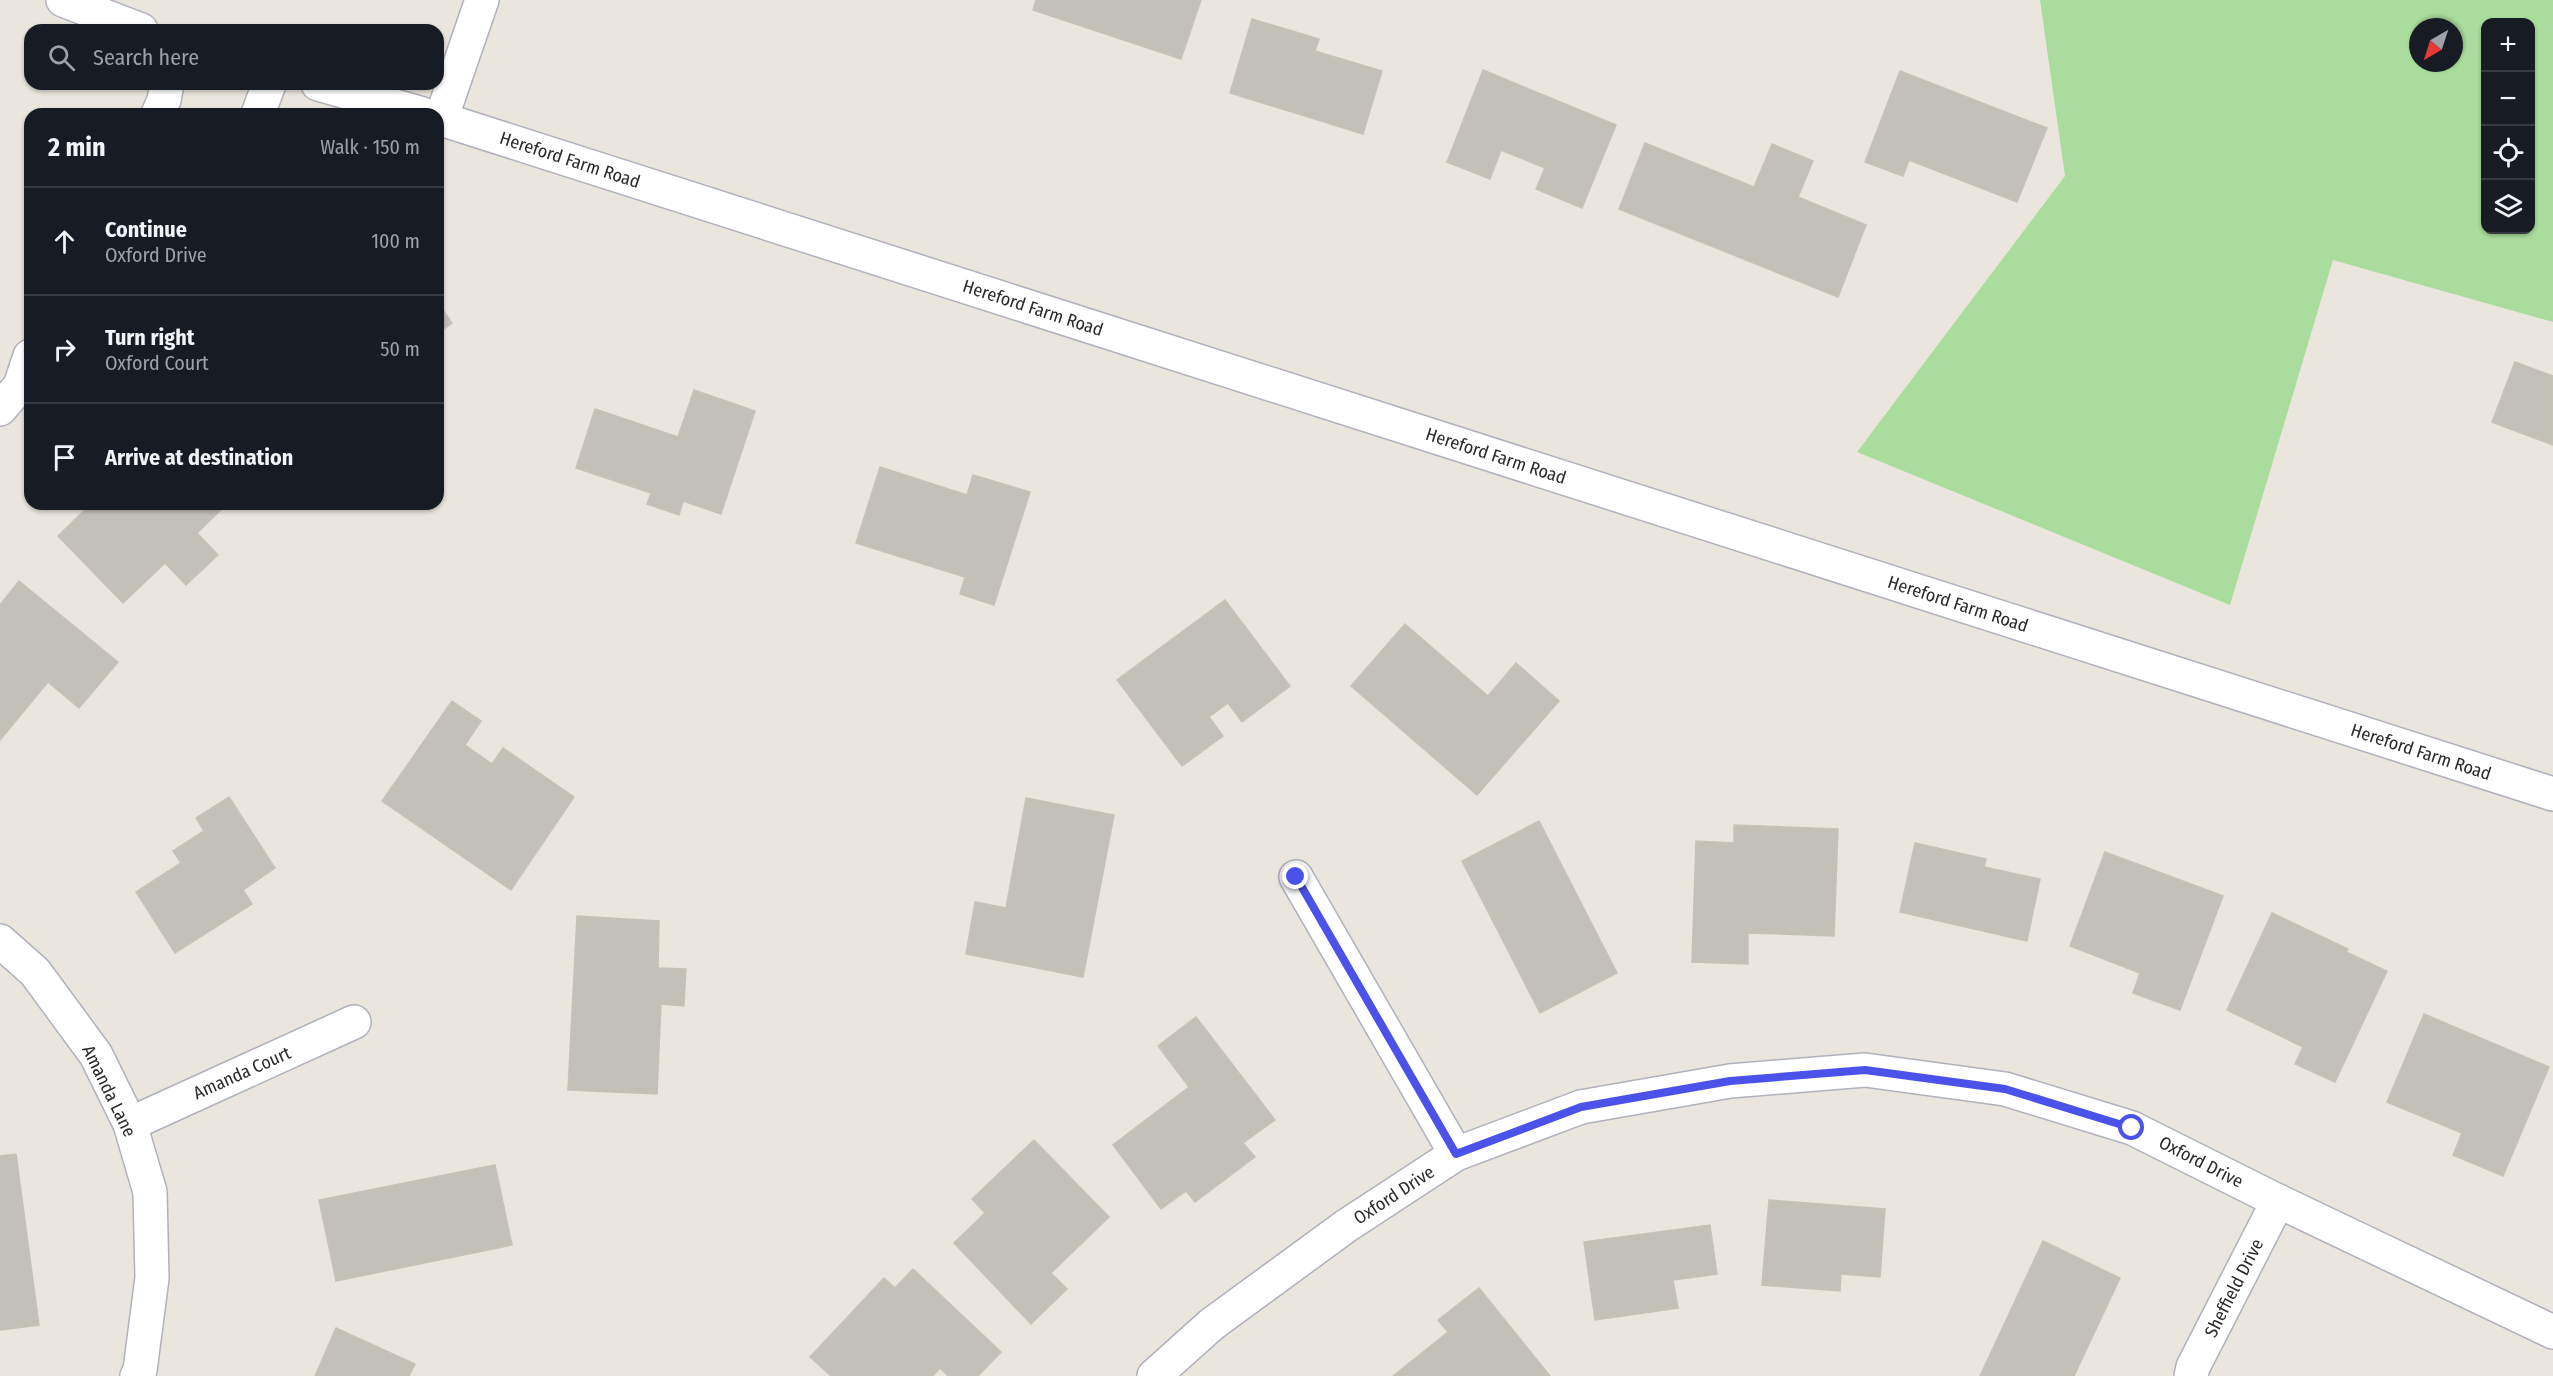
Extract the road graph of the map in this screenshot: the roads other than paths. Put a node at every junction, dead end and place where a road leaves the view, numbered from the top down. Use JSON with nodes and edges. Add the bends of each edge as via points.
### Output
{"nodes":[{"id":1,"x":63,"y":0,"type":"edge"},
{"id":2,"x":482,"y":0,"type":"edge"},
{"id":3,"x":125,"y":24,"type":"edge"},
{"id":4,"x":165,"y":90,"type":"edge"},
{"id":5,"x":267,"y":90,"type":"edge"},
{"id":6,"x":339,"y":90,"type":"edge"},
{"id":7,"x":160,"y":108,"type":"edge"},
{"id":8,"x":260,"y":108,"type":"edge"},
{"id":9,"x":402,"y":108,"type":"edge"},
{"id":10,"x":438,"y":108,"type":"edge"},
{"id":11,"x":444,"y":120,"type":"edge"},
{"id":12,"x":2553,"y":794,"type":"edge"},
{"id":13,"x":1296,"y":877,"type":"dead end"},
{"id":14,"x":0,"y":941,"type":"edge"},
{"id":15,"x":354,"y":1022,"type":"dead end"},
{"id":16,"x":130,"y":1124,"type":"junction"},
{"id":17,"x":1456,"y":1154,"type":"junction"},
{"id":18,"x":2278,"y":1201,"type":"junction"},
{"id":19,"x":2553,"y":1332,"type":"edge"},
{"id":20,"x":137,"y":1376,"type":"edge"},
{"id":21,"x":1154,"y":1376,"type":"edge"},
{"id":22,"x":2191,"y":1376,"type":"edge"}],
"edges":[{"from":1,"to":3,"type":"street"},
{"from":2,"to":10,"type":"street"},
{"from":4,"to":7,"type":"street"},
{"from":5,"to":8,"type":"street"},
{"from":6,"to":9,"type":"street","name":"Hereford Farm Road"},
{"from":11,"to":12,"type":"street","name":"Hereford Farm Road"},
{"from":13,"to":17,"type":"street"},
{"from":14,"to":16,"type":"street","name":"Amanda Lane","via":[[35,972],[96,1055]]},
{"from":15,"to":16,"type":"street","name":"Amanda Court"},
{"from":16,"to":20,"type":"street","name":"Amanda Lane","via":[[150,1192],[152,1278]]},
{"from":17,"to":18,"type":"street","name":"Oxford Drive","via":[[1581,1107],[1730,1081],[1865,1070],[2005,1089],[2132,1128]]},
{"from":17,"to":21,"type":"street","name":"Oxford Drive","via":[[1346,1226],[1212,1324]]},
{"from":18,"to":19,"type":"street","name":"Oxford Drive"},
{"from":18,"to":22,"type":"street","name":"Sheffield Drive"}]}
